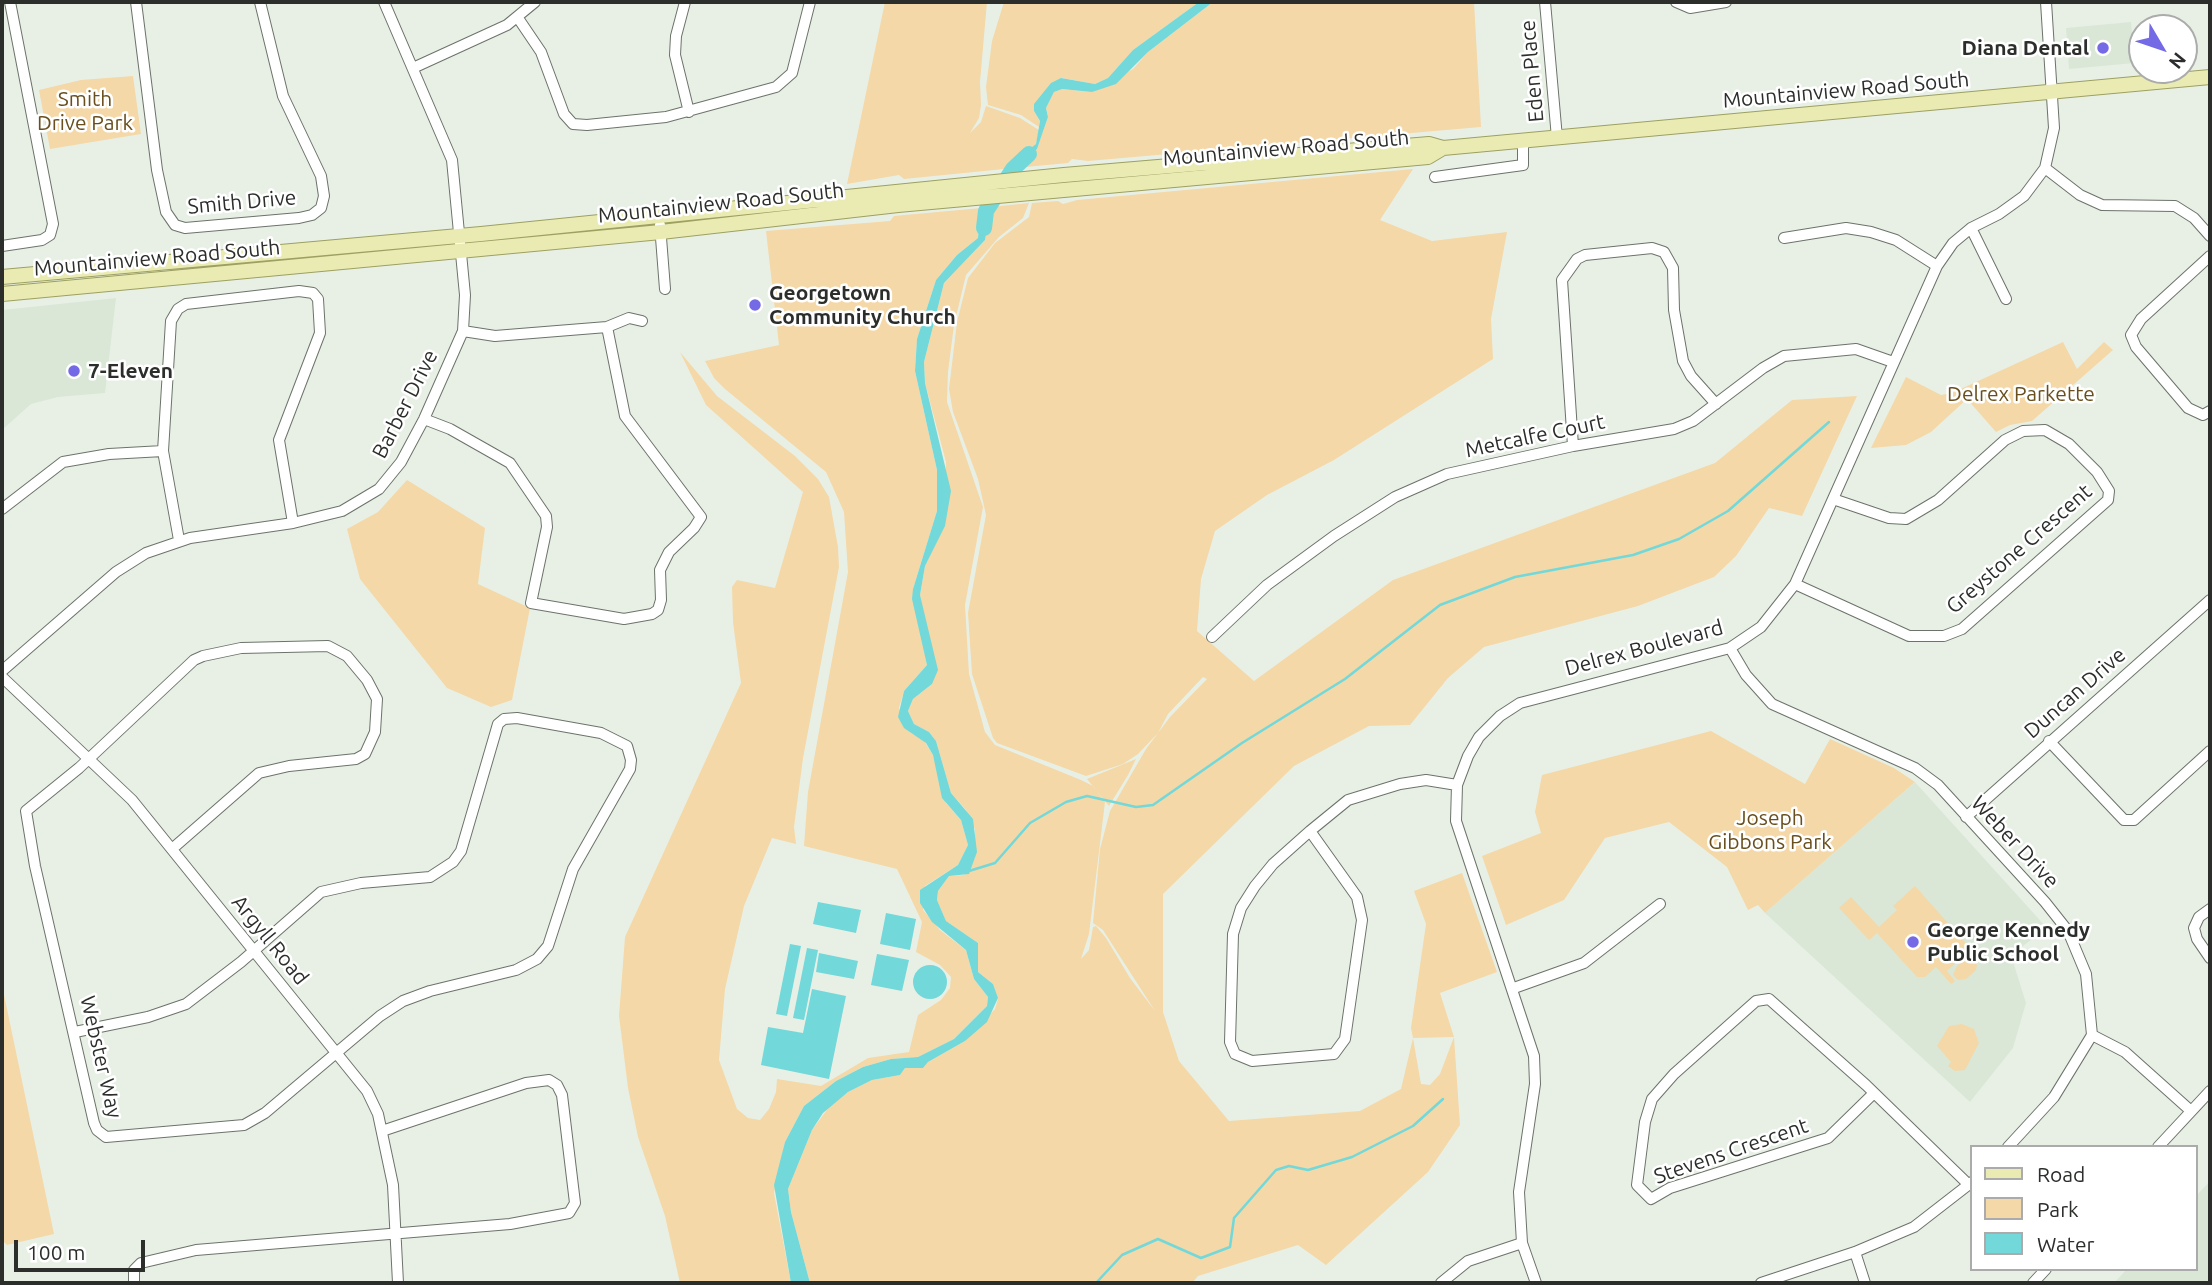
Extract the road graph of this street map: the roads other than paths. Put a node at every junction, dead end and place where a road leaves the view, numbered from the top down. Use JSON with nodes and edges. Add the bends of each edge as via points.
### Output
{"nodes":[{"id":1,"x":10,"y":2,"type":"edge"},
{"id":2,"x":136,"y":2,"type":"edge"},
{"id":3,"x":260,"y":2,"type":"edge"},
{"id":4,"x":384,"y":2,"type":"edge"},
{"id":5,"x":535,"y":2,"type":"edge"},
{"id":6,"x":685,"y":2,"type":"edge"},
{"id":7,"x":810,"y":2,"type":"edge"},
{"id":8,"x":1545,"y":2,"type":"edge"},
{"id":9,"x":1676,"y":2,"type":"edge"},
{"id":10,"x":1726,"y":2,"type":"edge"},
{"id":11,"x":2046,"y":2,"type":"edge"},
{"id":12,"x":518,"y":18,"type":"junction"},
{"id":13,"x":413,"y":68,"type":"junction"},
{"id":14,"x":2210,"y":77,"type":"edge"},
{"id":15,"x":2051,"y":92,"type":"junction"},
{"id":16,"x":689,"y":112,"type":"junction"},
{"id":17,"x":1557,"y":138,"type":"junction"},
{"id":18,"x":1523,"y":141,"type":"junction"},
{"id":19,"x":2045,"y":168,"type":"junction"},
{"id":20,"x":1435,"y":177,"type":"dead end"},
{"id":21,"x":660,"y":224,"type":"junction"},
{"id":22,"x":1970,"y":228,"type":"junction"},
{"id":23,"x":458,"y":235,"type":"junction"},
{"id":24,"x":2210,"y":236,"type":"edge"},
{"id":25,"x":1784,"y":238,"type":"dead end"},
{"id":26,"x":2,"y":246,"type":"edge"},
{"id":27,"x":460,"y":250,"type":"junction"},
{"id":28,"x":2210,"y":256,"type":"edge"},
{"id":29,"x":1937,"y":266,"type":"junction"},
{"id":30,"x":2,"y":277,"type":"edge"},
{"id":31,"x":665,"y":289,"type":"dead end"},
{"id":32,"x":2,"y":294,"type":"edge"},
{"id":33,"x":2006,"y":299,"type":"dead end"},
{"id":34,"x":642,"y":321,"type":"dead end"},
{"id":35,"x":607,"y":327,"type":"junction"},
{"id":36,"x":463,"y":331,"type":"junction"},
{"id":37,"x":1893,"y":362,"type":"junction"},
{"id":38,"x":1716,"y":404,"type":"junction"},
{"id":39,"x":2210,"y":411,"type":"edge"},
{"id":40,"x":424,"y":419,"type":"junction"},
{"id":41,"x":1573,"y":446,"type":"junction"},
{"id":42,"x":163,"y":450,"type":"junction"},
{"id":43,"x":1833,"y":499,"type":"junction"},
{"id":44,"x":2,"y":509,"type":"edge"},
{"id":45,"x":293,"y":523,"type":"junction"},
{"id":46,"x":180,"y":540,"type":"junction"},
{"id":47,"x":1795,"y":584,"type":"junction"},
{"id":48,"x":2210,"y":600,"type":"edge"},
{"id":49,"x":1212,"y":637,"type":"dead end"},
{"id":50,"x":1730,"y":648,"type":"junction"},
{"id":51,"x":2,"y":671,"type":"edge"},
{"id":52,"x":2,"y":677,"type":"edge"},
{"id":53,"x":2049,"y":741,"type":"junction"},
{"id":54,"x":2210,"y":751,"type":"edge"},
{"id":55,"x":89,"y":759,"type":"junction"},
{"id":56,"x":1457,"y":785,"type":"junction"},
{"id":57,"x":1966,"y":817,"type":"junction"},
{"id":58,"x":1310,"y":831,"type":"junction"},
{"id":59,"x":172,"y":849,"type":"junction"},
{"id":60,"x":1660,"y":904,"type":"dead end"},
{"id":61,"x":2210,"y":909,"type":"edge"},
{"id":62,"x":254,"y":950,"type":"junction"},
{"id":63,"x":2210,"y":958,"type":"edge"},
{"id":64,"x":1514,"y":988,"type":"junction"},
{"id":65,"x":75,"y":1032,"type":"junction"},
{"id":66,"x":2092,"y":1035,"type":"junction"},
{"id":67,"x":338,"y":1054,"type":"junction"},
{"id":68,"x":2210,"y":1091,"type":"edge"},
{"id":69,"x":1873,"y":1094,"type":"junction"},
{"id":70,"x":2192,"y":1111,"type":"junction"},
{"id":71,"x":382,"y":1131,"type":"junction"},
{"id":72,"x":2010,"y":1145,"type":"edge"},
{"id":73,"x":2160,"y":1145,"type":"edge"},
{"id":74,"x":1970,"y":1184,"type":"edge"},
{"id":75,"x":397,"y":1235,"type":"junction"},
{"id":76,"x":1522,"y":1243,"type":"junction"},
{"id":77,"x":1854,"y":1252,"type":"junction"},
{"id":78,"x":134,"y":1283,"type":"edge"},
{"id":79,"x":398,"y":1283,"type":"edge"},
{"id":80,"x":1441,"y":1283,"type":"edge"},
{"id":81,"x":1536,"y":1283,"type":"edge"},
{"id":82,"x":1760,"y":1283,"type":"edge"},
{"id":83,"x":1865,"y":1283,"type":"edge"}],
"edges":[{"from":1,"to":26,"type":"street","via":[[53,224],[50,235],[42,240]]},
{"from":2,"to":3,"type":"street","name":"Smith Drive","via":[[166,212],[175,225],[185,228],[299,218],[321,208],[321,176],[283,96]]},
{"from":4,"to":13,"type":"street","name":"Barber Drive"},
{"from":5,"to":12,"type":"street"},
{"from":6,"to":16,"type":"street","via":[[675,55]]},
{"from":7,"to":16,"type":"street","via":[[787,81]]},
{"from":8,"to":17,"type":"street","name":"Eden Place"},
{"from":9,"to":10,"type":"street","via":[[1690,8]]},
{"from":11,"to":15,"type":"street","name":"Delrex Boulevard"},
{"from":12,"to":13,"type":"street"},
{"from":12,"to":16,"type":"street","via":[[541,52],[564,114],[573,124],[656,119]]},
{"from":13,"to":23,"type":"street","name":"Barber Drive","via":[[452,160]]},
{"from":14,"to":15,"type":"main road","name":"Mountainview Road South"},
{"from":15,"to":17,"type":"main road","name":"Mountainview Road South"},
{"from":15,"to":19,"type":"street","name":"Delrex Boulevard","via":[[2054,128]]},
{"from":17,"to":18,"type":"main road","name":"Mountainview Road South"},
{"from":18,"to":20,"type":"street","via":[[1523,165]]},
{"from":18,"to":21,"type":"main road","name":"Mountainview Road South","via":[[1443,148],[1428,157],[1062,182]]},
{"from":19,"to":22,"type":"street","name":"Delrex Boulevard","via":[[2024,196]]},
{"from":19,"to":24,"type":"street","via":[[2080,195],[2102,205],[2175,206]]},
{"from":21,"to":23,"type":"main road","name":"Mountainview Road South"},
{"from":21,"to":27,"type":"main road","name":"Mountainview Road South"},
{"from":21,"to":31,"type":"street"},
{"from":22,"to":29,"type":"street","name":"Delrex Boulevard"},
{"from":22,"to":33,"type":"street"},
{"from":23,"to":27,"type":"street","name":"Barber Drive"},
{"from":23,"to":30,"type":"main road","name":"Mountainview Road South"},
{"from":25,"to":29,"type":"street","via":[[1846,228],[1871,232],[1896,240]]},
{"from":27,"to":32,"type":"main road","name":"Mountainview Road South"},
{"from":27,"to":36,"type":"street","name":"Barber Drive"},
{"from":28,"to":39,"type":"street","via":[[2140,319],[2131,335],[2188,408],[2203,415]]},
{"from":29,"to":37,"type":"street","name":"Delrex Boulevard"},
{"from":34,"to":35,"type":"street","via":[[629,318]]},
{"from":35,"to":36,"type":"street","via":[[495,336]]},
{"from":35,"to":40,"type":"street","via":[[625,416],[701,517],[668,552],[660,570],[661,600],[652,614],[624,619],[531,603],[546,516],[510,463]]},
{"from":36,"to":40,"type":"street","name":"Barber Drive"},
{"from":37,"to":38,"type":"street","name":"Metcalfe Court","via":[[1856,349],[1784,356]]},
{"from":37,"to":43,"type":"street","name":"Delrex Boulevard"},
{"from":38,"to":41,"type":"street","name":"Metcalfe Court","via":[[1674,429]]},
{"from":38,"to":41,"type":"street","via":[[1683,361],[1673,268],[1664,253],[1652,248],[1585,255],[1577,258],[1562,281]]},
{"from":40,"to":45,"type":"street","name":"Barber Drive","via":[[401,462],[379,489],[342,511]]},
{"from":41,"to":49,"type":"street","name":"Metcalfe Court","via":[[1447,474],[1395,498],[1267,585]]},
{"from":42,"to":44,"type":"street","via":[[63,461]]},
{"from":42,"to":45,"type":"street","via":[[171,321],[178,309],[186,304],[299,290],[313,293],[321,312],[320,333],[279,440]]},
{"from":42,"to":46,"type":"street"},
{"from":43,"to":47,"type":"street","name":"Delrex Boulevard"},
{"from":43,"to":47,"type":"street","name":"Greystone Crescent","via":[[1889,519],[1906,519],[1938,500],[2005,440],[2023,431],[2045,430],[2069,443],[2109,491],[2108,500],[1962,629],[1944,636],[1909,636]]},
{"from":45,"to":46,"type":"street","name":"Barber Drive"},
{"from":46,"to":51,"type":"street","name":"Barber Drive","via":[[146,553],[116,572]]},
{"from":47,"to":50,"type":"street","name":"Delrex Boulevard","via":[[1761,627]]},
{"from":48,"to":53,"type":"street","name":"Duncan Drive"},
{"from":50,"to":56,"type":"street","name":"Delrex Boulevard","via":[[1520,703],[1479,737]]},
{"from":50,"to":57,"type":"street","name":"Weber Drive","via":[[1772,704],[1915,768],[1938,785]]},
{"from":52,"to":55,"type":"street","name":"Argyll Road"},
{"from":53,"to":54,"type":"street","via":[[2124,820],[2134,820]]},
{"from":53,"to":57,"type":"street","name":"Duncan Drive"},
{"from":55,"to":59,"type":"street","name":"Argyll Road","via":[[124,791]]},
{"from":55,"to":59,"type":"street","name":"Webster Way","via":[[203,656],[241,648],[328,646],[347,656],[377,699],[375,732],[365,754],[258,773]]},
{"from":55,"to":65,"type":"street","name":"Webster Way","via":[[33,804],[25,819]]},
{"from":56,"to":58,"type":"street","via":[[1426,780],[1348,800]]},
{"from":56,"to":64,"type":"street","name":"Delrex Boulevard","via":[[1456,821]]},
{"from":57,"to":66,"type":"street","name":"Weber Drive","via":[[2068,931],[2087,974]]},
{"from":58,"to":58,"type":"street","via":[[1255,886],[1241,908],[1233,934],[1230,1042],[1235,1054],[1252,1061],[1334,1054],[1345,1040],[1362,920],[1357,897]]},
{"from":59,"to":62,"type":"street","name":"Argyll Road"},
{"from":60,"to":64,"type":"street","via":[[1584,963]]},
{"from":61,"to":63,"type":"street","via":[[2194,928]]},
{"from":62,"to":65,"type":"street","via":[[186,1004]]},
{"from":62,"to":67,"type":"street","name":"Argyll Road"},
{"from":62,"to":67,"type":"street","via":[[321,892],[430,877],[453,862],[461,851],[498,724],[504,719],[601,733],[627,746],[630,769],[573,869],[548,946],[537,959],[516,970],[403,1001]]},
{"from":64,"to":76,"type":"street","name":"Delrex Boulevard","via":[[1535,1070],[1519,1192]]},
{"from":65,"to":67,"type":"street","name":"Webster Way","via":[[94,1123],[106,1137],[244,1125]]},
{"from":66,"to":70,"type":"street","via":[[2125,1052]]},
{"from":66,"to":72,"type":"street","via":[[2054,1097]]},
{"from":67,"to":71,"type":"street","name":"Argyll Road","via":[[367,1091]]},
{"from":68,"to":70,"type":"street"},
{"from":69,"to":69,"type":"street","name":"Stevens Crescent","via":[[1789,1014],[1769,999],[1756,1001],[1652,1099],[1637,1185],[1651,1199],[1670,1188],[1828,1138]]},
{"from":69,"to":74,"type":"street","name":"Stevens Crescent"},
{"from":70,"to":73,"type":"street"},
{"from":71,"to":75,"type":"street","name":"Argyll Road"},
{"from":71,"to":75,"type":"street","via":[[526,1083],[549,1080],[562,1095],[575,1182],[575,1203],[569,1213]]},
{"from":74,"to":77,"type":"street","via":[[1913,1227]]},
{"from":75,"to":78,"type":"street","via":[[196,1250],[141,1263],[134,1270]]},
{"from":75,"to":79,"type":"street","name":"Argyll Road"},
{"from":76,"to":80,"type":"street","via":[[1468,1261]]},
{"from":76,"to":81,"type":"street","name":"Delrex Boulevard"},
{"from":77,"to":82,"type":"street"},
{"from":77,"to":83,"type":"street"}]}
